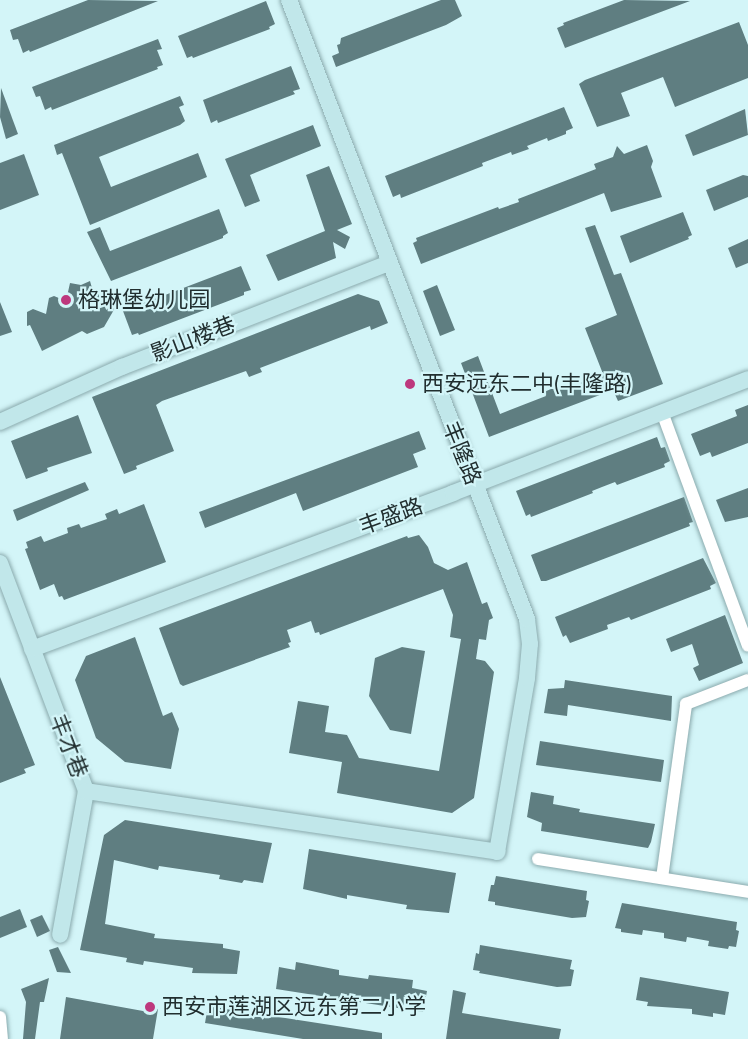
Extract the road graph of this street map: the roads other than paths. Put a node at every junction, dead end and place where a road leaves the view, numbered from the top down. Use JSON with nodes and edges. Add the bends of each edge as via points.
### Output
{"nodes":[{"id":1,"x":289,"y":0,"type":"edge"},
{"id":2,"x":389,"y":263,"type":"junction"},
{"id":3,"x":748,"y":379,"type":"edge"},
{"id":4,"x":662,"y":412,"type":"junction"},
{"id":5,"x":0,"y":422,"type":"edge"},
{"id":6,"x":475,"y":484,"type":"junction"},
{"id":7,"x":0,"y":563,"type":"edge"},
{"id":8,"x":748,"y":646,"type":"edge"},
{"id":9,"x":32,"y":649,"type":"junction"},
{"id":10,"x":748,"y":680,"type":"edge"},
{"id":11,"x":86,"y":791,"type":"junction"},
{"id":12,"x":538,"y":859,"type":"dead end"},
{"id":13,"x":662,"y":878,"type":"junction"},
{"id":14,"x":748,"y":892,"type":"edge"},
{"id":15,"x":60,"y":935,"type":"dead end"},
{"id":16,"x":0,"y":1017,"type":"edge"},
{"id":17,"x":2,"y":1039,"type":"edge"}],
"edges":[{"from":1,"to":2,"type":"street","name":"丰隆路"},
{"from":2,"to":5,"type":"street","name":"影山楼巷","via":[[122,367]]},
{"from":2,"to":6,"type":"street","name":"丰隆路"},
{"from":3,"to":4,"type":"street","name":"丰盛路"},
{"from":4,"to":6,"type":"street","name":"丰盛路"},
{"from":4,"to":8,"type":"street"},
{"from":6,"to":9,"type":"street","name":"丰盛路"},
{"from":6,"to":11,"type":"street","name":"丰隆路","via":[[519,595],[530,644],[497,852]]},
{"from":7,"to":9,"type":"street","name":"丰才巷"},
{"from":9,"to":11,"type":"street","name":"丰才巷"},
{"from":10,"to":13,"type":"street","via":[[686,704]]},
{"from":11,"to":15,"type":"street","name":"丰才巷"},
{"from":12,"to":13,"type":"street"},
{"from":13,"to":14,"type":"street"},
{"from":16,"to":17,"type":"street"}]}
